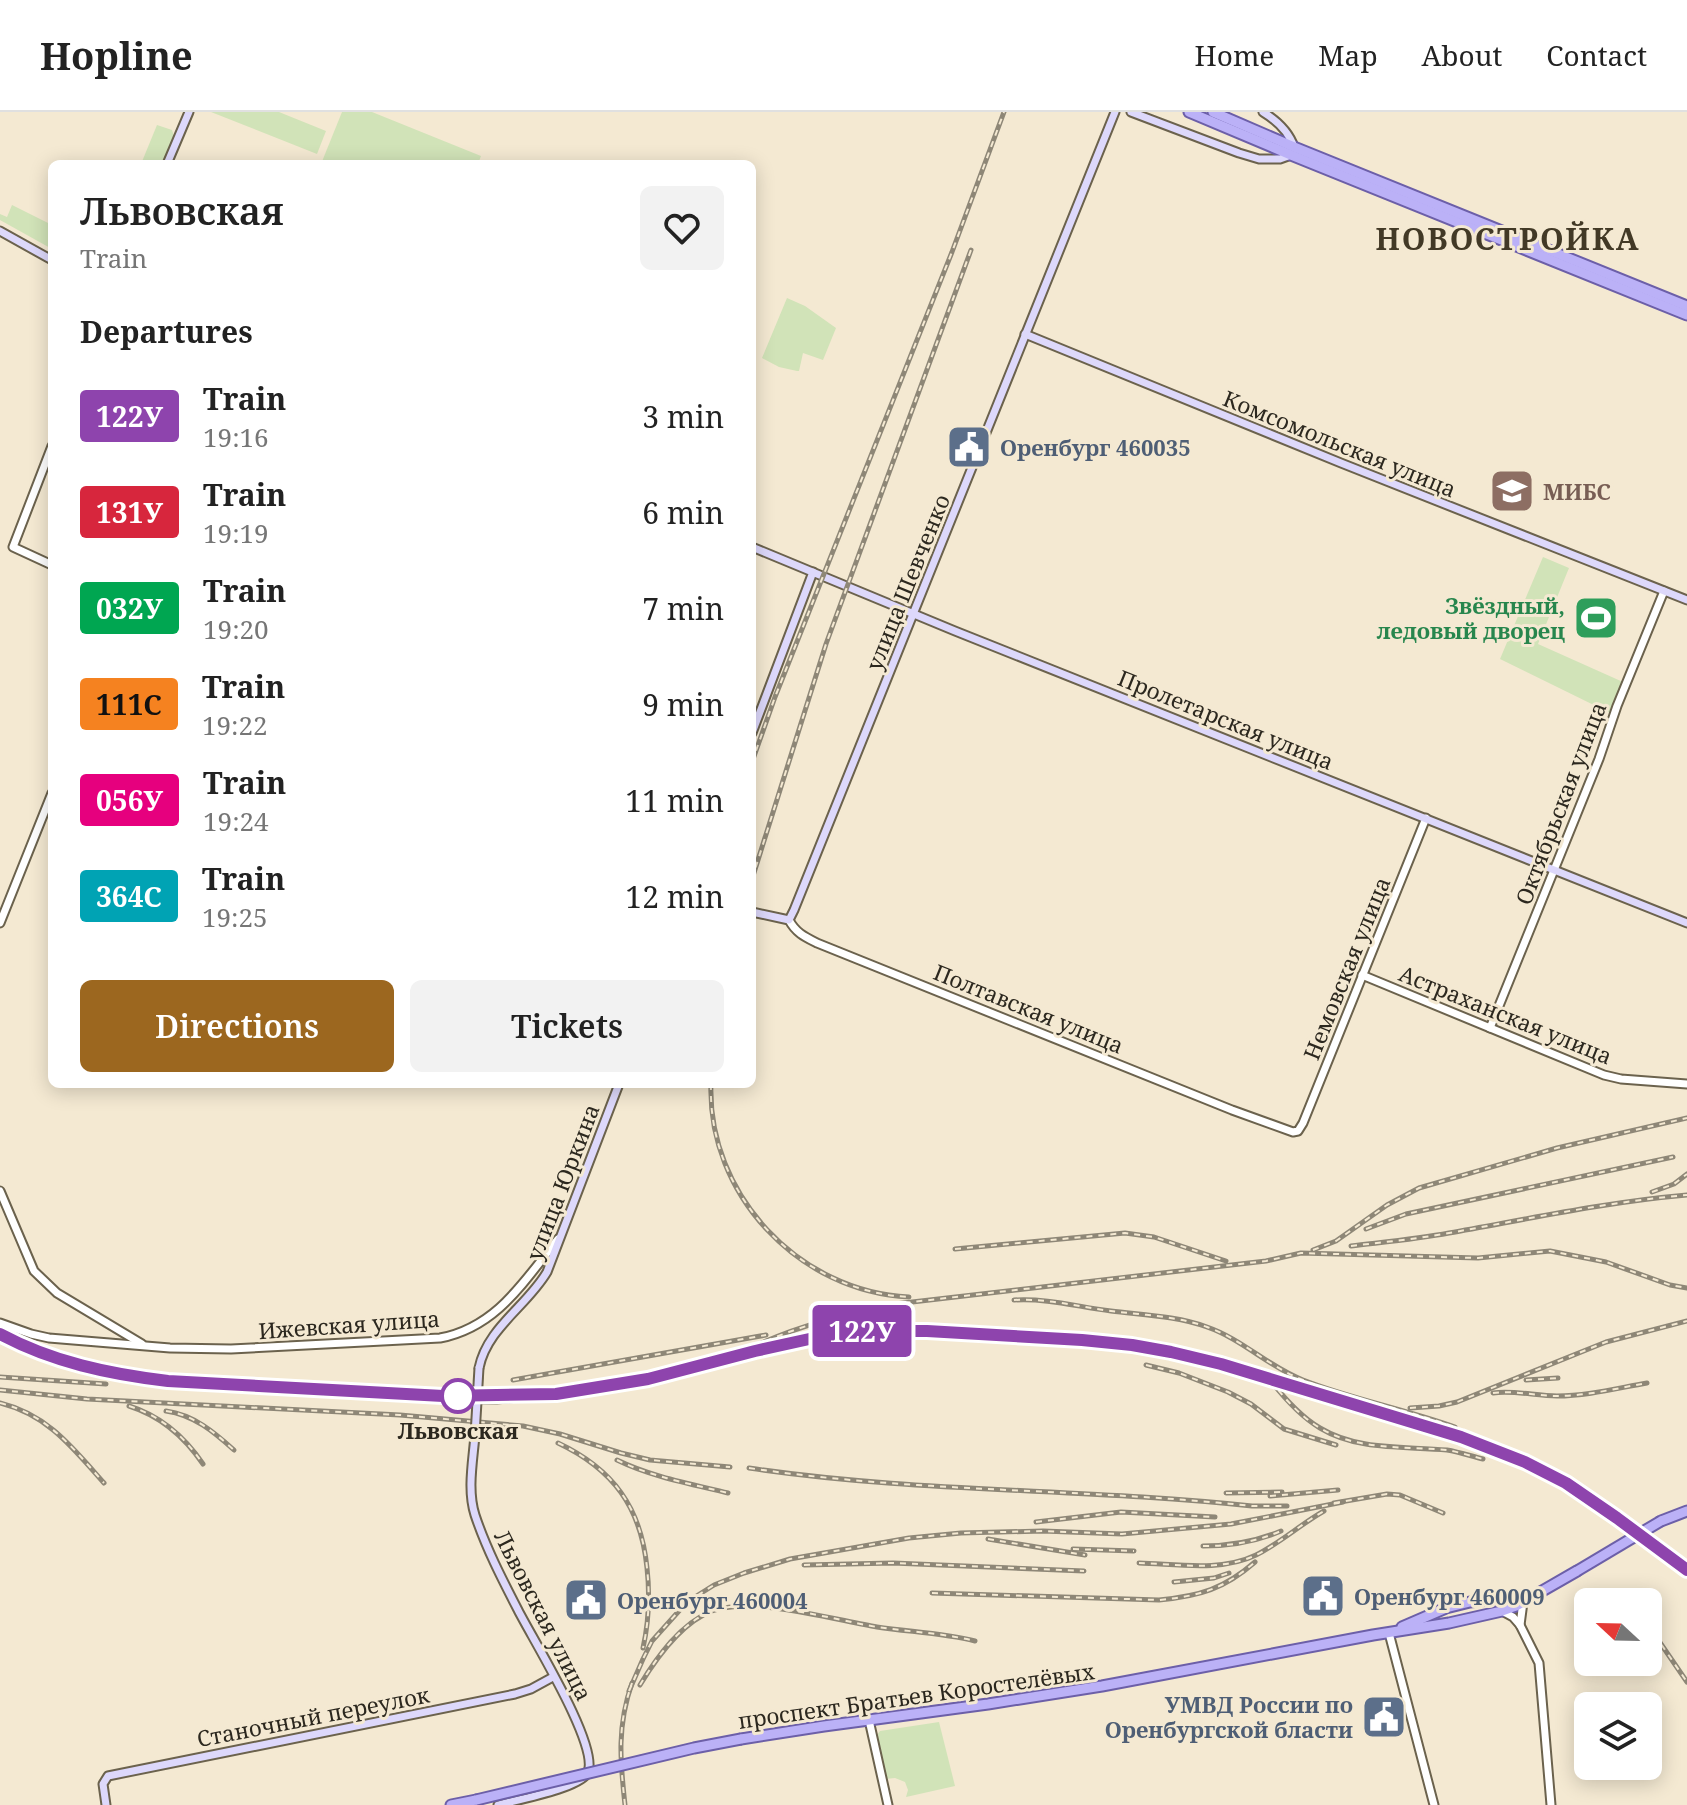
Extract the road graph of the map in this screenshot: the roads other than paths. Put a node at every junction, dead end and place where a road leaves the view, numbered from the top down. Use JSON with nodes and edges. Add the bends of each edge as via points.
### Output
{"nodes":[{"id":1,"x":189,"y":112,"type":"edge"},
{"id":2,"x":1115,"y":112,"type":"edge"},
{"id":3,"x":1121,"y":112,"type":"edge"},
{"id":4,"x":1131,"y":112,"type":"edge"},
{"id":5,"x":1189,"y":112,"type":"edge"},
{"id":6,"x":1213,"y":112,"type":"edge"},
{"id":7,"x":1263,"y":112,"type":"edge"},
{"id":8,"x":1110,"y":123,"type":"junction"},
{"id":9,"x":1292,"y":151,"type":"junction"},
{"id":10,"x":169,"y":160,"type":"edge"},
{"id":11,"x":0,"y":231,"type":"edge"},
{"id":12,"x":48,"y":258,"type":"edge"},
{"id":13,"x":1687,"y":306,"type":"edge"},
{"id":14,"x":1687,"y":315,"type":"edge"},
{"id":15,"x":1025,"y":334,"type":"junction"},
{"id":16,"x":48,"y":456,"type":"edge"},
{"id":17,"x":756,"y":549,"type":"edge"},
{"id":18,"x":48,"y":563,"type":"edge"},
{"id":19,"x":813,"y":572,"type":"junction"},
{"id":20,"x":1664,"y":591,"type":"junction"},
{"id":21,"x":1687,"y":600,"type":"edge"},
{"id":22,"x":914,"y":613,"type":"junction"},
{"id":23,"x":756,"y":722,"type":"edge"},
{"id":24,"x":48,"y":803,"type":"edge"},
{"id":25,"x":1426,"y":818,"type":"junction"},
{"id":26,"x":1554,"y":869,"type":"junction"},
{"id":27,"x":756,"y":913,"type":"edge"},
{"id":28,"x":789,"y":920,"type":"junction"},
{"id":29,"x":0,"y":923,"type":"edge"},
{"id":30,"x":1687,"y":923,"type":"edge"},
{"id":31,"x":1362,"y":975,"type":"junction"},
{"id":32,"x":1490,"y":1028,"type":"junction"},
{"id":33,"x":1687,"y":1084,"type":"edge"},
{"id":34,"x":617,"y":1088,"type":"edge"},
{"id":35,"x":1298,"y":1131,"type":"joint"},
{"id":36,"x":0,"y":1191,"type":"edge"},
{"id":37,"x":561,"y":1235,"type":"junction"},
{"id":38,"x":529,"y":1275,"type":"junction"},
{"id":39,"x":539,"y":1285,"type":"junction"},
{"id":40,"x":0,"y":1323,"type":"edge"},
{"id":41,"x":109,"y":1325,"type":"junction"},
{"id":42,"x":100,"y":1343,"type":"junction"},
{"id":43,"x":146,"y":1346,"type":"junction"},
{"id":44,"x":479,"y":1368,"type":"joint"},
{"id":45,"x":1687,"y":1511,"type":"edge"},
{"id":46,"x":1537,"y":1594,"type":"junction"},
{"id":47,"x":1470,"y":1602,"type":"junction"},
{"id":48,"x":1523,"y":1602,"type":"junction"},
{"id":49,"x":1446,"y":1608,"type":"junction"},
{"id":50,"x":1502,"y":1611,"type":"junction"},
{"id":51,"x":1475,"y":1618,"type":"junction"},
{"id":52,"x":1449,"y":1623,"type":"junction"},
{"id":53,"x":1520,"y":1625,"type":"junction"},
{"id":54,"x":1389,"y":1633,"type":"junction"},
{"id":55,"x":553,"y":1677,"type":"junction"},
{"id":56,"x":869,"y":1720,"type":"junction"},
{"id":57,"x":106,"y":1805,"type":"edge"},
{"id":58,"x":451,"y":1805,"type":"edge"},
{"id":59,"x":498,"y":1805,"type":"edge"},
{"id":60,"x":888,"y":1805,"type":"edge"},
{"id":61,"x":1434,"y":1805,"type":"edge"},
{"id":62,"x":1551,"y":1805,"type":"edge"}],
"edges":[{"from":1,"to":10,"type":"main road"},
{"from":2,"to":8,"type":"main road","name":"улица Шевченко"},
{"from":3,"to":8,"type":"main road","name":"улица Шевченко"},
{"from":4,"to":9,"type":"main road","via":[[1259,159],[1280,159]]},
{"from":5,"to":9,"type":"main road"},
{"from":6,"to":9,"type":"main road"},
{"from":7,"to":9,"type":"main road","via":[[1291,138]]},
{"from":8,"to":15,"type":"main road","name":"улица Шевченко"},
{"from":9,"to":13,"type":"main road"},
{"from":9,"to":14,"type":"main road"},
{"from":11,"to":12,"type":"main road"},
{"from":15,"to":20,"type":"main road","name":"Комсомольская улица"},
{"from":15,"to":22,"type":"main road","name":"улица Шевченко"},
{"from":16,"to":18,"type":"street","via":[[13,547]]},
{"from":17,"to":19,"type":"main road","name":"Пролетарская улица"},
{"from":19,"to":22,"type":"main road","name":"Пролетарская улица"},
{"from":19,"to":23,"type":"main road"},
{"from":20,"to":21,"type":"main road","name":"Комсомольская улица"},
{"from":20,"to":26,"type":"street","name":"Октябрьская улица"},
{"from":22,"to":25,"type":"main road","name":"Пролетарская улица"},
{"from":22,"to":28,"type":"main road","name":"улица Шевченко"},
{"from":24,"to":29,"type":"street"},
{"from":25,"to":26,"type":"main road","name":"Пролетарская улица"},
{"from":25,"to":31,"type":"street","name":"Немовская улица"},
{"from":26,"to":30,"type":"main road","name":"Пролетарская улица"},
{"from":26,"to":32,"type":"street","name":"Октябрьская улица"},
{"from":27,"to":28,"type":"main road","name":"Полтавская улица"},
{"from":28,"to":35,"type":"street","name":"Полтавская улица","via":[[817,943],[1232,1110]]},
{"from":31,"to":32,"type":"street","name":"Астраханская улица"},
{"from":31,"to":35,"type":"street","name":"Немовская улица"},
{"from":32,"to":33,"type":"street","name":"Астраханская улица","via":[[1604,1075]]},
{"from":34,"to":37,"type":"main road","name":"улица Юркина"},
{"from":36,"to":41,"type":"street","via":[[34,1271],[57,1293]]},
{"from":37,"to":38,"type":"street","name":"Ижевская улица"},
{"from":37,"to":39,"type":"main road","name":"улица Юркина"},
{"from":38,"to":39,"type":"street","via":[[539,1278]]},
{"from":38,"to":43,"type":"street","name":"Ижевская улица","via":[[486,1320],[440,1338],[231,1349]]},
{"from":39,"to":44,"type":"main road","name":"улица Юркина","via":[[491,1338]]},
{"from":40,"to":42,"type":"street","name":"Ижевская улица","via":[[37,1336]]},
{"from":41,"to":42,"type":"street","via":[[111,1336]]},
{"from":41,"to":43,"type":"street"},
{"from":42,"to":43,"type":"street","name":"Ижевская улица"},
{"from":44,"to":55,"type":"main road","name":"Львовская улица","bridge":true,"via":[[474,1511],[495,1565]]},
{"from":45,"to":46,"type":"main road","name":"проспект Братьев Коростелёвых","bridge":true},
{"from":46,"to":47,"type":"main road","name":"проспект Братьев Коростелёвых"},
{"from":46,"to":48,"type":"main road","name":"проспект Братьев Коростелёвых"},
{"from":47,"to":49,"type":"main road","name":"проспект Братьев Коростелёвых"},
{"from":47,"to":51,"type":"main road"},
{"from":48,"to":50,"type":"main road","name":"проспект Братьев Коростелёвых"},
{"from":48,"to":53,"type":"street"},
{"from":49,"to":52,"type":"main road","via":[[1451,1612]]},
{"from":49,"to":54,"type":"main road","name":"проспект Братьев Коростелёвых"},
{"from":50,"to":51,"type":"main road","name":"проспект Братьев Коростелёвых"},
{"from":50,"to":53,"type":"street"},
{"from":51,"to":52,"type":"main road","name":"проспект Братьев Коростелёвых"},
{"from":52,"to":54,"type":"main road","name":"проспект Братьев Коростелёвых"},
{"from":53,"to":62,"type":"street","via":[[1539,1663]]},
{"from":54,"to":56,"type":"main road","name":"проспект Братьев Коростелёвых","via":[[1088,1688]]},
{"from":54,"to":61,"type":"street"},
{"from":55,"to":57,"type":"main road","name":"Станочный переулок","via":[[515,1694],[108,1776],[103,1784]]},
{"from":55,"to":59,"type":"main road","name":"Львовская улица","via":[[573,1712],[588,1771],[565,1787]]},
{"from":56,"to":58,"type":"main road","name":"проспект Братьев Коростелёвых","bridge":true,"via":[[670,1753]]},
{"from":56,"to":60,"type":"street"}]}
